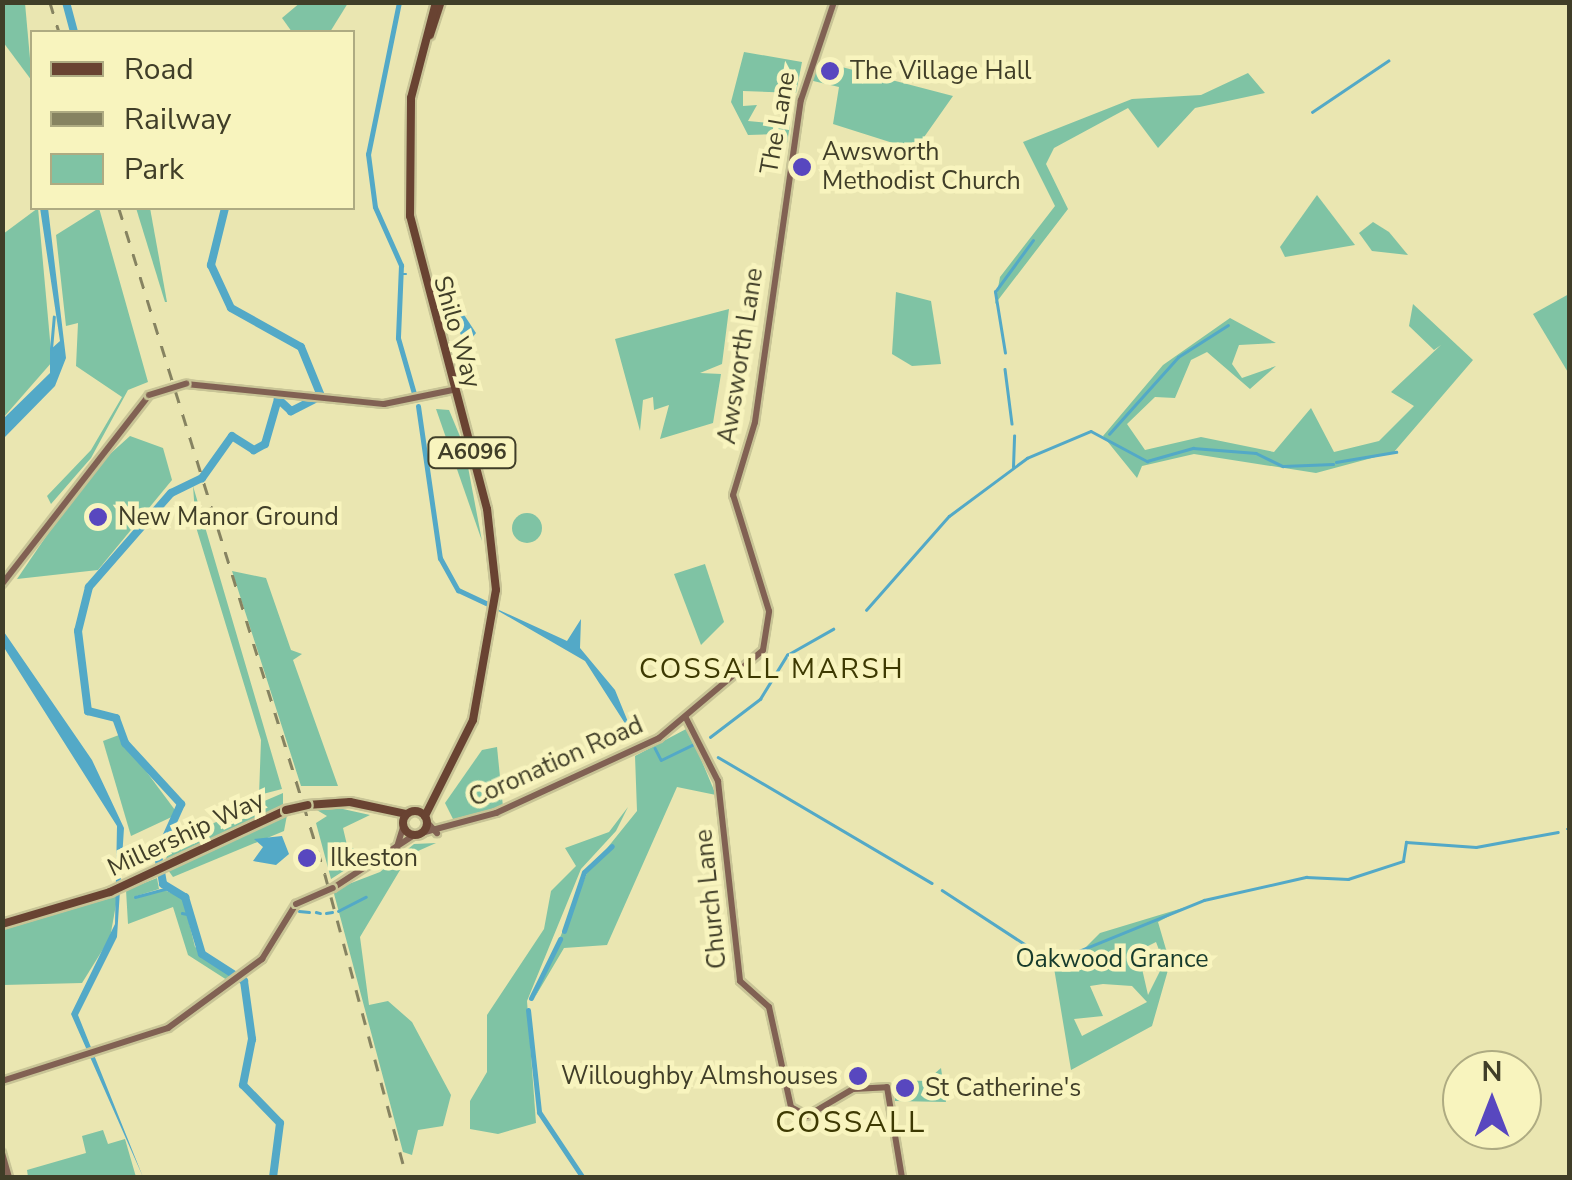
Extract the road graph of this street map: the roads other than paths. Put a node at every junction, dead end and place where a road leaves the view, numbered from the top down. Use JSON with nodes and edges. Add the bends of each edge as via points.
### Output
{"nodes":[{"id":1,"x":439,"y":2,"type":"edge"},
{"id":2,"x":834,"y":2,"type":"edge"},
{"id":3,"x":776,"y":255,"type":"joint"},
{"id":4,"x":453,"y":390,"type":"junction"},
{"id":5,"x":2,"y":584,"type":"edge"},
{"id":6,"x":686,"y":718,"type":"junction"},
{"id":7,"x":435,"y":798,"type":"junction"},
{"id":8,"x":407,"y":819,"type":"junction"},
{"id":9,"x":426,"y":819,"type":"junction"},
{"id":10,"x":418,"y":834,"type":"junction"},
{"id":11,"x":438,"y":834,"type":"junction"},
{"id":12,"x":394,"y":852,"type":"junction"},
{"id":13,"x":2,"y":924,"type":"edge"},
{"id":14,"x":2,"y":1081,"type":"edge"},
{"id":15,"x":2,"y":1154,"type":"edge"},
{"id":16,"x":9,"y":1178,"type":"edge"},
{"id":17,"x":902,"y":1178,"type":"edge"}],
"edges":[{"from":1,"to":4,"type":"main road","name":"Shilo Way","number":"A6096","via":[[412,102],[412,230]]},
{"from":2,"to":3,"type":"street","name":"The Lane","via":[[810,60]]},
{"from":3,"to":6,"type":"street","name":"Awsworth Lane","via":[[754,427],[732,502],[770,632],[758,658]]},
{"from":4,"to":5,"type":"street","bridge":true,"via":[[399,404],[186,384],[150,395]]},
{"from":4,"to":7,"type":"main road","name":"Shilo Way","number":"A6096","via":[[491,524],[496,597],[477,706]]},
{"from":6,"to":11,"type":"street","name":"Coronation Road","via":[[620,757]]},
{"from":6,"to":17,"type":"street","name":"Church Lane","via":[[718,780],[740,981],[772,1013],[791,1107],[807,1116],[853,1089],[889,1089]]},
{"from":7,"to":8,"type":"main road"},
{"from":7,"to":9,"type":"main road","name":"Shilo Way","number":"A6096"},
{"from":8,"to":9,"type":"main road"},
{"from":8,"to":10,"type":"main road"},
{"from":8,"to":12,"type":"street"},
{"from":8,"to":13,"type":"main road","name":"Millership Way","bridge":true,"via":[[389,811],[307,805],[286,810],[110,892]]},
{"from":9,"to":10,"type":"main road","name":"Shilo Way"},
{"from":9,"to":11,"type":"street"},
{"from":10,"to":11,"type":"street","name":"Coronation Road"},
{"from":10,"to":12,"type":"street"},
{"from":12,"to":14,"type":"street","bridge":true,"via":[[296,904],[246,972],[186,1015],[103,1053]]},
{"from":15,"to":16,"type":"street"}]}
